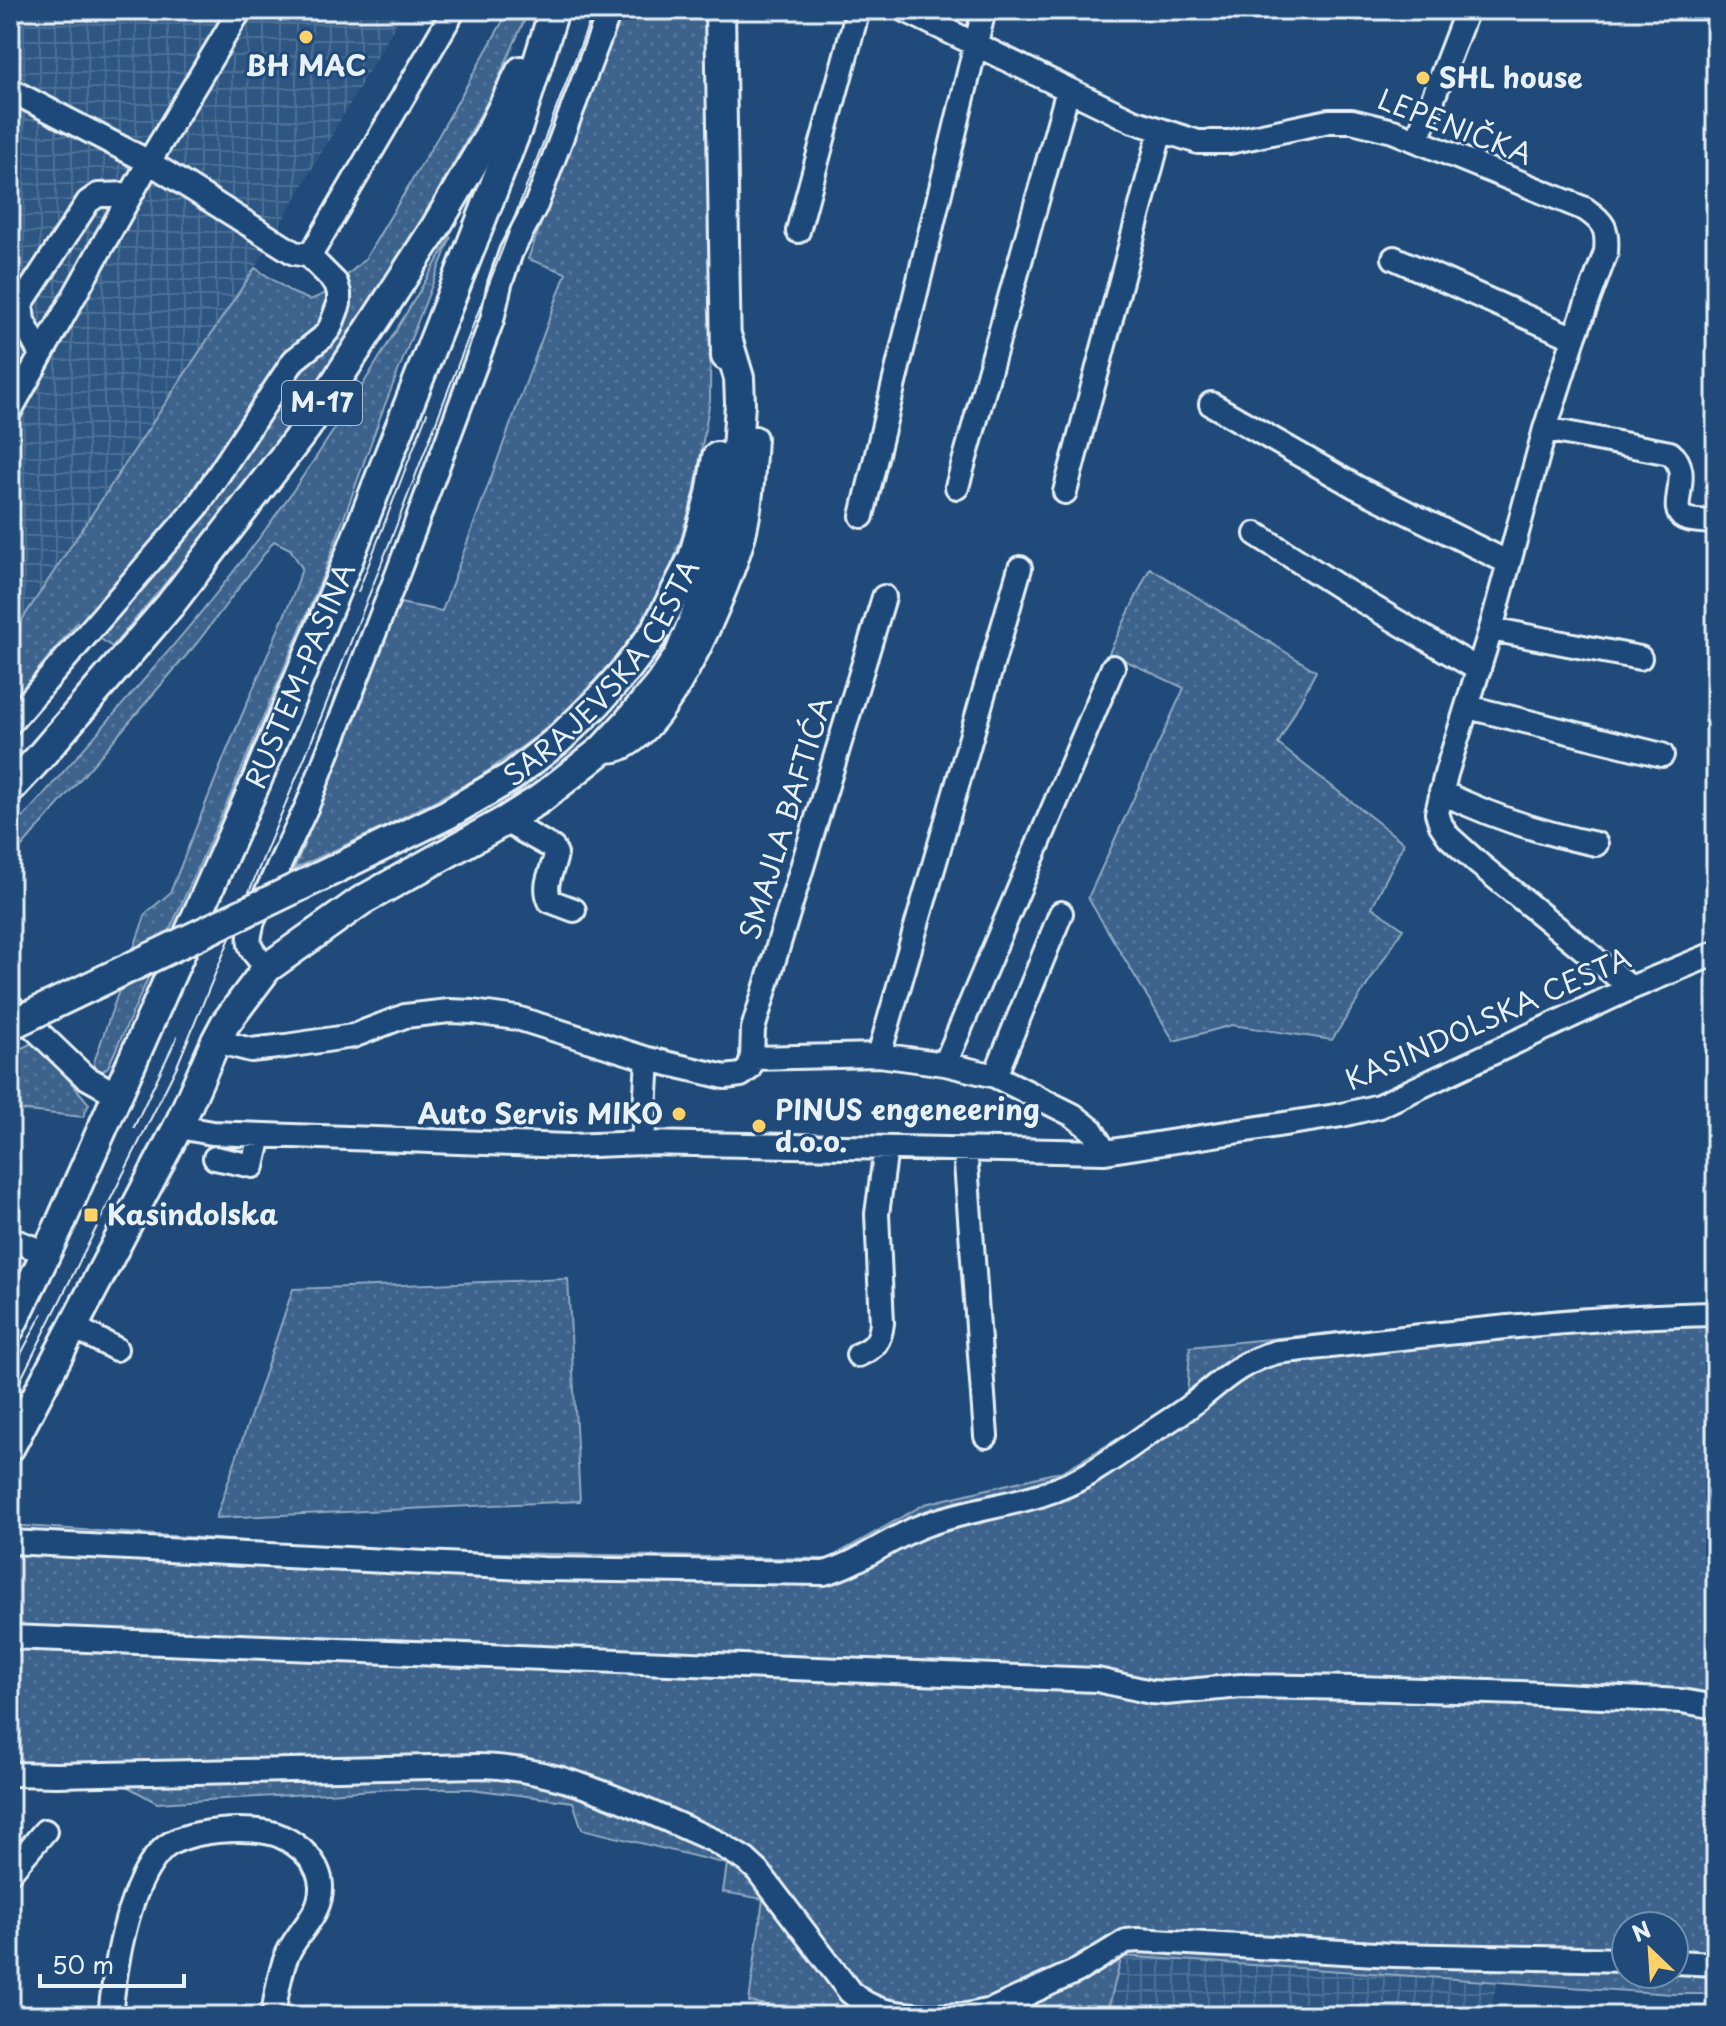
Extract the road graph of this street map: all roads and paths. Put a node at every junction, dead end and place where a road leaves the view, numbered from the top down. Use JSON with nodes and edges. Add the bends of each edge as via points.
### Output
{"nodes":[{"id":1,"x":240,"y":10,"type":"edge"},
{"id":2,"x":454,"y":10,"type":"edge"},
{"id":3,"x":553,"y":10,"type":"edge"},
{"id":4,"x":610,"y":10,"type":"edge"},
{"id":5,"x":720,"y":10,"type":"edge"},
{"id":6,"x":858,"y":10,"type":"edge"},
{"id":7,"x":905,"y":10,"type":"edge"},
{"id":8,"x":984,"y":10,"type":"edge"},
{"id":9,"x":1467,"y":10,"type":"edge"},
{"id":10,"x":976,"y":45,"type":"junction"},
{"id":11,"x":1068,"y":90,"type":"junction"},
{"id":12,"x":13,"y":98,"type":"edge"},
{"id":13,"x":1161,"y":130,"type":"junction"},
{"id":14,"x":1417,"y":140,"type":"junction"},
{"id":15,"x":149,"y":162,"type":"junction"},
{"id":16,"x":131,"y":194,"type":"junction"},
{"id":17,"x":798,"y":231,"type":"dead end"},
{"id":18,"x":308,"y":255,"type":"junction"},
{"id":19,"x":1394,"y":258,"type":"dead end"},
{"id":20,"x":727,"y":338,"type":"junction"},
{"id":21,"x":1574,"y":338,"type":"junction"},
{"id":22,"x":41,"y":355,"type":"junction"},
{"id":23,"x":1211,"y":404,"type":"dead end"},
{"id":24,"x":10,"y":411,"type":"edge"},
{"id":25,"x":1545,"y":429,"type":"junction"},
{"id":26,"x":755,"y":438,"type":"dead end"},
{"id":27,"x":957,"y":487,"type":"dead end"},
{"id":28,"x":1065,"y":492,"type":"dead end"},
{"id":29,"x":862,"y":516,"type":"dead end"},
{"id":30,"x":1716,"y":522,"type":"edge"},
{"id":31,"x":1256,"y":534,"type":"dead end"},
{"id":32,"x":1509,"y":563,"type":"junction"},
{"id":33,"x":1020,"y":568,"type":"dead end"},
{"id":34,"x":884,"y":597,"type":"dead end"},
{"id":35,"x":1491,"y":629,"type":"junction"},
{"id":36,"x":1640,"y":658,"type":"dead end"},
{"id":37,"x":1113,"y":667,"type":"dead end"},
{"id":38,"x":1479,"y":670,"type":"junction"},
{"id":39,"x":1468,"y":707,"type":"junction"},
{"id":40,"x":10,"y":723,"type":"edge"},
{"id":41,"x":602,"y":750,"type":"junction"},
{"id":42,"x":1662,"y":755,"type":"dead end"},
{"id":43,"x":10,"y":789,"type":"edge"},
{"id":44,"x":1441,"y":792,"type":"junction"},
{"id":45,"x":505,"y":821,"type":"junction"},
{"id":46,"x":1596,"y":844,"type":"dead end"},
{"id":47,"x":574,"y":910,"type":"dead end"},
{"id":48,"x":1061,"y":913,"type":"dead end"},
{"id":49,"x":1716,"y":953,"type":"edge"},
{"id":50,"x":267,"y":968,"type":"junction"},
{"id":51,"x":1631,"y":988,"type":"junction"},
{"id":52,"x":10,"y":1005,"type":"edge"},
{"id":53,"x":10,"y":1025,"type":"edge"},
{"id":54,"x":216,"y":1041,"type":"junction"},
{"id":55,"x":879,"y":1055,"type":"junction"},
{"id":56,"x":752,"y":1058,"type":"junction"},
{"id":57,"x":648,"y":1059,"type":"junction"},
{"id":58,"x":945,"y":1064,"type":"junction"},
{"id":59,"x":995,"y":1076,"type":"junction"},
{"id":60,"x":118,"y":1095,"type":"junction"},
{"id":61,"x":179,"y":1125,"type":"junction"},
{"id":62,"x":260,"y":1135,"type":"junction"},
{"id":63,"x":643,"y":1143,"type":"junction"},
{"id":64,"x":886,"y":1148,"type":"junction"},
{"id":65,"x":965,"y":1150,"type":"junction"},
{"id":66,"x":1105,"y":1152,"type":"junction"},
{"id":67,"x":215,"y":1158,"type":"dead end"},
{"id":68,"x":10,"y":1239,"type":"edge"},
{"id":69,"x":47,"y":1253,"type":"junction"},
{"id":70,"x":1716,"y":1314,"type":"edge"},
{"id":71,"x":74,"y":1327,"type":"junction"},
{"id":72,"x":10,"y":1328,"type":"edge"},
{"id":73,"x":116,"y":1349,"type":"dead end"},
{"id":74,"x":858,"y":1355,"type":"dead end"},
{"id":75,"x":986,"y":1436,"type":"dead end"},
{"id":76,"x":10,"y":1447,"type":"edge"},
{"id":77,"x":10,"y":1542,"type":"edge"},
{"id":78,"x":10,"y":1637,"type":"edge"},
{"id":79,"x":1716,"y":1707,"type":"edge"},
{"id":80,"x":10,"y":1774,"type":"edge"},
{"id":81,"x":45,"y":1831,"type":"dead end"},
{"id":82,"x":10,"y":1872,"type":"edge"},
{"id":83,"x":1610,"y":1960,"type":"edge"},
{"id":84,"x":1690,"y":1963,"type":"edge"},
{"id":85,"x":1716,"y":1964,"type":"edge"},
{"id":86,"x":110,"y":2016,"type":"edge"},
{"id":87,"x":273,"y":2016,"type":"edge"},
{"id":88,"x":933,"y":2016,"type":"edge"}],
"edges":[{"from":1,"to":15,"type":"street"},
{"from":2,"to":18,"type":"street"},
{"from":3,"to":43,"type":"main road","number":"M-17","via":[[435,228],[306,428],[170,605]]},
{"from":3,"to":60,"type":"main road","name":"RUSTEM-PAŠINA","via":[[518,126],[344,570]]},
{"from":4,"to":50,"type":"street","via":[[536,205],[511,252],[492,320],[308,804],[253,921],[248,941]]},
{"from":5,"to":20,"type":"main road","name":"SARAJEVSKA CESTA"},
{"from":6,"to":17,"type":"street"},
{"from":7,"to":10,"type":"street","name":"LEPENIČKA"},
{"from":8,"to":10,"type":"street"},
{"from":9,"to":14,"type":"street"},
{"from":10,"to":11,"type":"street","name":"LEPENIČKA"},
{"from":10,"to":29,"type":"street"},
{"from":11,"to":13,"type":"street","name":"LEPENIČKA"},
{"from":11,"to":27,"type":"street"},
{"from":12,"to":15,"type":"street"},
{"from":13,"to":14,"type":"street","name":"LEPENIČKA","via":[[1198,142],[1229,142],[1352,121]]},
{"from":13,"to":28,"type":"street"},
{"from":14,"to":21,"type":"street","name":"LEPENIČKA","via":[[1597,217],[1608,239],[1606,252]]},
{"from":15,"to":16,"type":"street"},
{"from":15,"to":18,"type":"street","via":[[294,253]]},
{"from":16,"to":22,"type":"street"},
{"from":16,"to":22,"type":"street","via":[[98,195],[88,202],[21,304],[23,321]]},
{"from":18,"to":40,"type":"street","via":[[336,283],[339,304],[330,328],[294,360],[197,507]]},
{"from":19,"to":21,"type":"street"},
{"from":20,"to":41,"type":"main road","via":[[740,403],[728,513],[713,569],[679,656]]},
{"from":20,"to":53,"type":"main road","name":"SARAJEVSKA CESTA","bridge":true,"via":[[721,437],[693,558],[655,632],[597,703],[511,777],[448,814]]},
{"from":21,"to":25,"type":"street","name":"LEPENIČKA"},
{"from":22,"to":24,"type":"street"},
{"from":23,"to":32,"type":"street","via":[[1356,487]]},
{"from":25,"to":30,"type":"street","via":[[1670,453],[1681,469],[1679,513]]},
{"from":25,"to":32,"type":"street","name":"LEPENIČKA"},
{"from":26,"to":41,"type":"street","via":[[745,531],[699,650],[647,729],[629,744]]},
{"from":31,"to":38,"type":"street"},
{"from":32,"to":35,"type":"street","name":"LEPENIČKA"},
{"from":33,"to":55,"type":"street"},
{"from":34,"to":56,"type":"street","name":"SMAJLA BAFTIĆA","via":[[753,1029]]},
{"from":35,"to":36,"type":"street"},
{"from":35,"to":38,"type":"street","name":"LEPENIČKA"},
{"from":37,"to":58,"type":"street"},
{"from":38,"to":39,"type":"street","name":"LEPENIČKA"},
{"from":39,"to":42,"type":"street"},
{"from":39,"to":44,"type":"street","name":"LEPENIČKA"},
{"from":41,"to":45,"type":"main road"},
{"from":44,"to":46,"type":"street","via":[[1506,820]]},
{"from":44,"to":51,"type":"street","name":"LEPENIČKA","via":[[1437,813],[1449,837]]},
{"from":45,"to":47,"type":"street","via":[[553,848],[546,894],[550,901]]},
{"from":45,"to":50,"type":"main road","via":[[361,901]]},
{"from":48,"to":59,"type":"street"},
{"from":49,"to":51,"type":"street","name":"KASINDOLSKA CESTA"},
{"from":50,"to":54,"type":"main road"},
{"from":51,"to":66,"type":"street","name":"KASINDOLSKA CESTA","via":[[1379,1106]]},
{"from":52,"to":60,"type":"street","via":[[84,1076]]},
{"from":54,"to":57,"type":"street","via":[[251,1050],[353,1036],[405,1016],[449,1011],[517,1018]]},
{"from":54,"to":61,"type":"main road"},
{"from":55,"to":56,"type":"street"},
{"from":55,"to":58,"type":"street"},
{"from":56,"to":57,"type":"street","via":[[741,1075],[725,1077]]},
{"from":57,"to":63,"type":"street"},
{"from":58,"to":59,"type":"street"},
{"from":59,"to":66,"type":"street","via":[[1073,1115],[1092,1130]]},
{"from":60,"to":69,"type":"main road","name":"RUSTEM-PAŠINA"},
{"from":61,"to":62,"type":"street","name":"KASINDOLSKA CESTA"},
{"from":61,"to":71,"type":"main road"},
{"from":62,"to":63,"type":"street","name":"KASINDOLSKA CESTA","via":[[569,1146]]},
{"from":62,"to":67,"type":"street","via":[[253,1166]]},
{"from":63,"to":64,"type":"street","name":"KASINDOLSKA CESTA"},
{"from":64,"to":65,"type":"street","name":"KASINDOLSKA CESTA"},
{"from":64,"to":74,"type":"street","via":[[877,1214],[880,1338]]},
{"from":65,"to":66,"type":"street","name":"KASINDOLSKA CESTA"},
{"from":65,"to":75,"type":"street"},
{"from":68,"to":69,"type":"street"},
{"from":69,"to":72,"type":"main road","name":"RUSTEM-PAŠINA"},
{"from":70,"to":77,"type":"street","via":[[1585,1320],[1263,1356],[1225,1376],[1190,1406],[1071,1483],[1033,1498],[945,1518],[824,1573],[544,1569]]},
{"from":71,"to":73,"type":"street"},
{"from":71,"to":76,"type":"main road"},
{"from":78,"to":79,"type":"street","via":[[1097,1680],[1166,1693],[1241,1686],[1358,1688],[1682,1701]]},
{"from":80,"to":88,"type":"street","via":[[497,1766],[551,1776],[586,1786],[732,1851],[764,1878],[861,2002],[894,2013]]},
{"from":81,"to":82,"type":"street"},
{"from":83,"to":88,"type":"street","via":[[1393,1955],[1138,1940],[1126,1941],[1079,1970],[992,2010]]},
{"from":84,"to":85,"type":"street"},
{"from":86,"to":87,"type":"street","via":[[131,1906],[153,1859],[170,1842],[207,1831],[280,1836],[309,1857],[320,1877],[317,1909],[288,1952]]}]}
